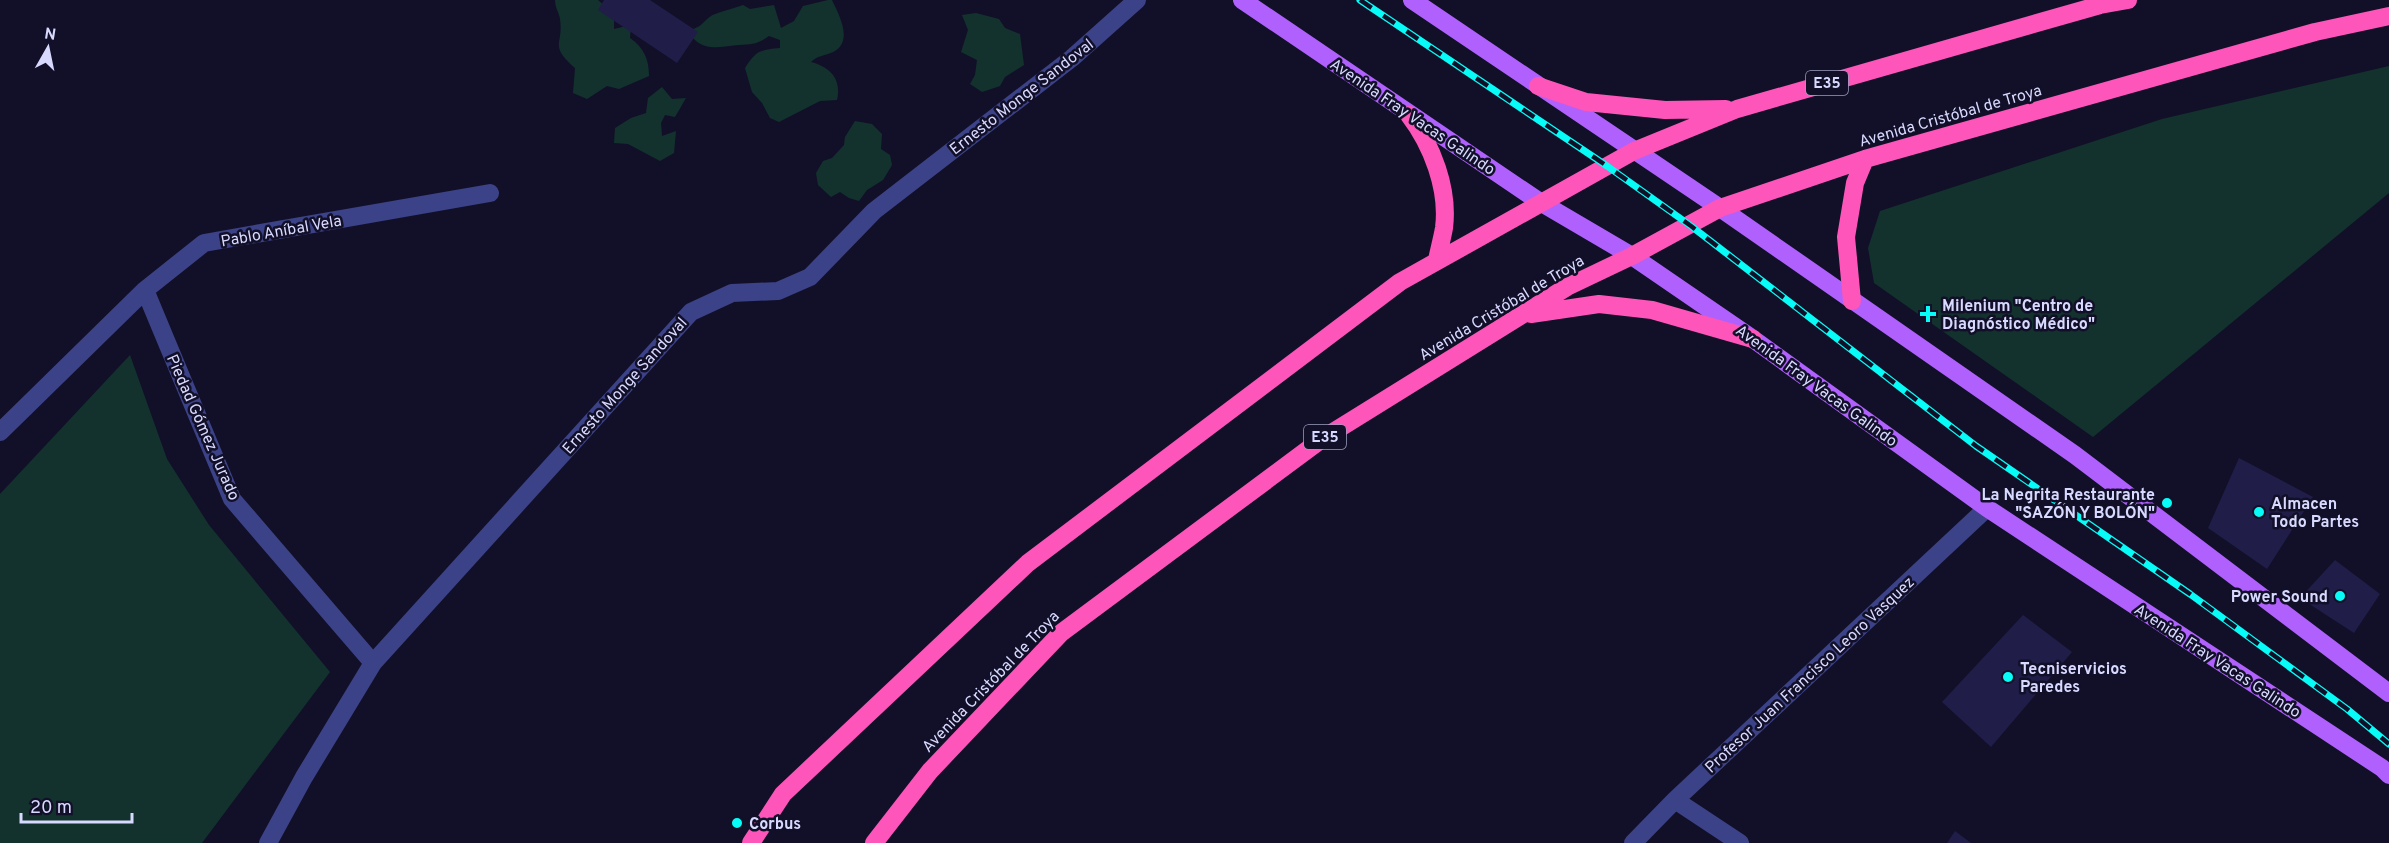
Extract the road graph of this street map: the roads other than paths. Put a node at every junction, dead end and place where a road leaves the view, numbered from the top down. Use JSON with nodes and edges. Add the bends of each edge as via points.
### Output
{"nodes":[{"id":1,"x":1137,"y":0,"type":"edge"},
{"id":2,"x":1242,"y":0,"type":"edge"},
{"id":3,"x":1412,"y":0,"type":"edge"},
{"id":4,"x":2128,"y":0,"type":"edge"},
{"id":5,"x":2389,"y":16,"type":"edge"},
{"id":6,"x":1538,"y":86,"type":"junction"},
{"id":7,"x":1737,"y":109,"type":"junction"},
{"id":8,"x":1409,"y":115,"type":"junction"},
{"id":9,"x":1634,"y":151,"type":"junction"},
{"id":10,"x":1865,"y":159,"type":"junction"},
{"id":11,"x":490,"y":193,"type":"dead end"},
{"id":12,"x":1540,"y":202,"type":"junction"},
{"id":13,"x":1720,"y":208,"type":"junction"},
{"id":14,"x":1632,"y":256,"type":"junction"},
{"id":15,"x":1437,"y":260,"type":"junction"},
{"id":16,"x":145,"y":290,"type":"junction"},
{"id":17,"x":1852,"y":301,"type":"junction"},
{"id":18,"x":1521,"y":316,"type":"junction"},
{"id":19,"x":1753,"y":339,"type":"junction"},
{"id":20,"x":0,"y":432,"type":"edge"},
{"id":21,"x":1987,"y":508,"type":"junction"},
{"id":22,"x":373,"y":663,"type":"junction"},
{"id":23,"x":2389,"y":693,"type":"edge"},
{"id":24,"x":2389,"y":775,"type":"edge"},
{"id":25,"x":1675,"y":800,"type":"junction"},
{"id":26,"x":268,"y":843,"type":"edge"},
{"id":27,"x":751,"y":843,"type":"edge"},
{"id":28,"x":874,"y":843,"type":"edge"},
{"id":29,"x":1633,"y":843,"type":"edge"},
{"id":30,"x":1740,"y":843,"type":"edge"}],
"edges":[{"from":1,"to":22,"type":"street","name":"Ernesto Monge Sandoval","via":[[1072,58],[874,211],[810,277],[778,291],[732,293],[691,312]]},
{"from":2,"to":8,"type":"main road","name":"Avenida Fray Vacas Galindo"},
{"from":3,"to":6,"type":"main road"},
{"from":4,"to":7,"type":"highway","number":"E35"},
{"from":5,"to":10,"type":"highway","name":"Avenida Cristóbal de Troya","number":"E35","via":[[2315,32]]},
{"from":6,"to":7,"type":"highway","via":[[1586,102],[1665,110]]},
{"from":6,"to":9,"type":"main road"},
{"from":7,"to":9,"type":"highway","number":"E35"},
{"from":8,"to":12,"type":"main road","name":"Avenida Fray Vacas Galindo"},
{"from":8,"to":15,"type":"highway","via":[[1424,134],[1442,187],[1444,226]]},
{"from":9,"to":12,"type":"highway","number":"E35"},
{"from":9,"to":13,"type":"main road"},
{"from":10,"to":13,"type":"highway","name":"Avenida Cristóbal de Troya","number":"E35"},
{"from":10,"to":17,"type":"highway","via":[[1855,183],[1846,237]]},
{"from":11,"to":16,"type":"street","name":"Pablo Aníbal Vela","via":[[204,243]]},
{"from":12,"to":14,"type":"main road","name":"Avenida Fray Vacas Galindo"},
{"from":12,"to":15,"type":"highway","number":"E35"},
{"from":13,"to":14,"type":"highway","name":"Avenida Cristóbal de Troya","number":"E35"},
{"from":13,"to":17,"type":"main road"},
{"from":14,"to":18,"type":"highway","name":"Avenida Cristóbal de Troya","number":"E35","via":[[1567,287]]},
{"from":14,"to":19,"type":"main road","name":"Avenida Fray Vacas Galindo"},
{"from":15,"to":27,"type":"highway","number":"E35","via":[[1400,282],[1028,563],[783,795]]},
{"from":16,"to":20,"type":"street","name":"Pablo Aníbal Vela"},
{"from":16,"to":22,"type":"street","name":"Piedad Gómez Jurado","via":[[232,499]]},
{"from":17,"to":23,"type":"main road","via":[[2075,455]]},
{"from":18,"to":19,"type":"highway","via":[[1599,304],[1652,310]]},
{"from":18,"to":28,"type":"highway","name":"Avenida Cristóbal de Troya","number":"E35","via":[[1322,439],[1061,633],[930,771]]},
{"from":19,"to":21,"type":"main road","name":"Avenida Fray Vacas Galindo"},
{"from":21,"to":24,"type":"main road","name":"Avenida Fray Vacas Galindo"},
{"from":21,"to":25,"type":"street","name":"Profesor Juan Francisco Leoro Vasquez"},
{"from":22,"to":26,"type":"street","name":"Ernesto Monge Sandoval"},
{"from":25,"to":29,"type":"street","name":"Profesor Juan Francisco Leoro Vasquez"},
{"from":25,"to":30,"type":"street"}]}
